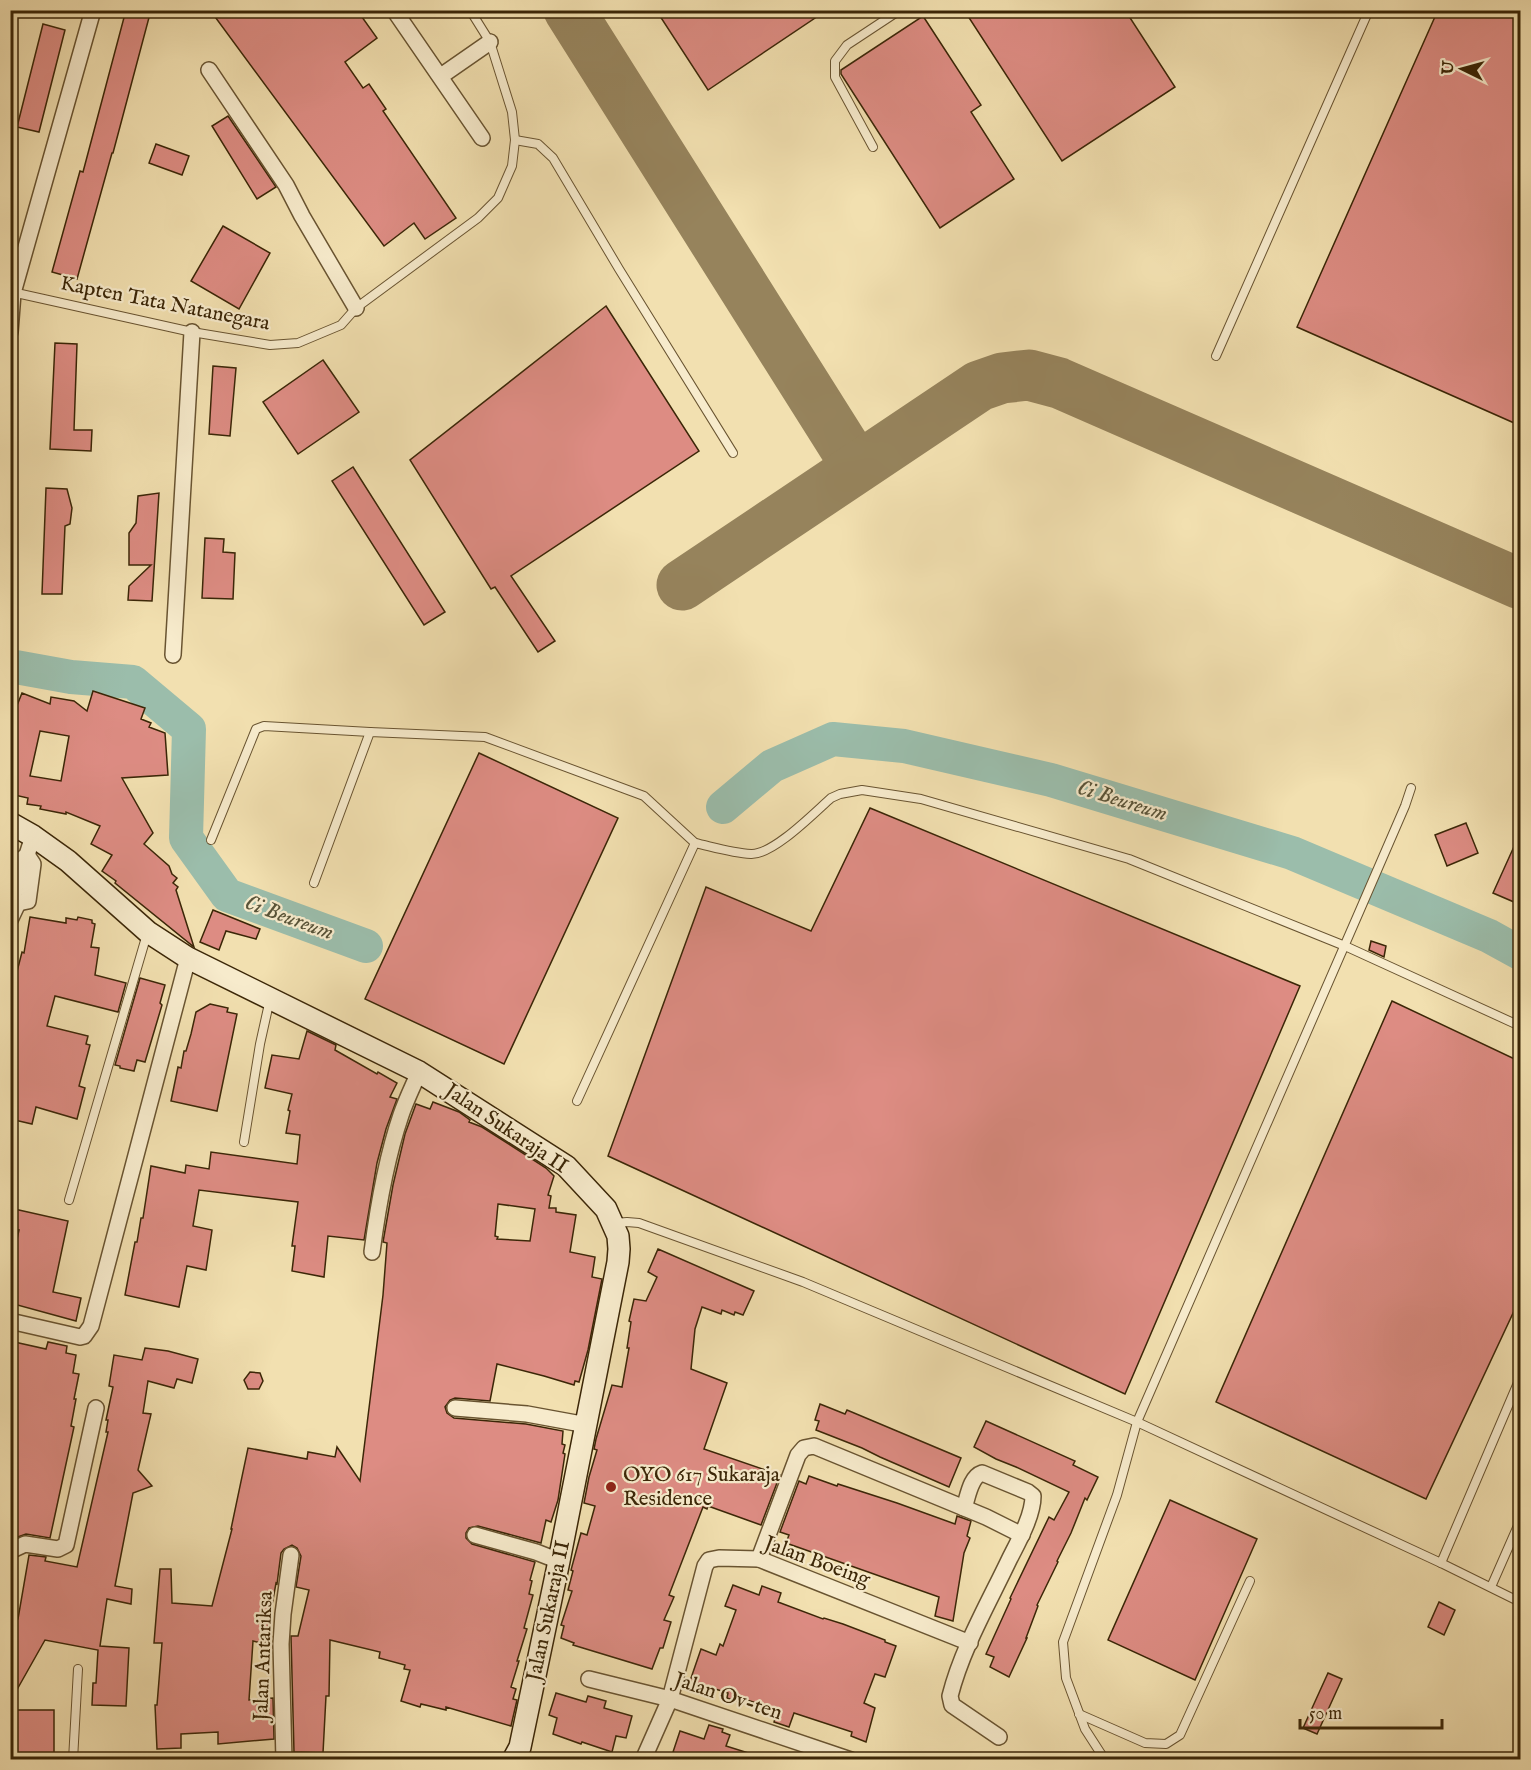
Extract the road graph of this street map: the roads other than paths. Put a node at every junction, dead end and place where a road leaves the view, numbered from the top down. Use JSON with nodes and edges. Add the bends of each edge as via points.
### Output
{"nodes":[{"id":1,"x":93,"y":10,"type":"edge"},
{"id":2,"x":394,"y":10,"type":"edge"},
{"id":3,"x":470,"y":10,"type":"edge"},
{"id":4,"x":900,"y":10,"type":"edge"},
{"id":5,"x":1369,"y":10,"type":"edge"},
{"id":6,"x":490,"y":42,"type":"junction"},
{"id":7,"x":209,"y":70,"type":"dead end"},
{"id":8,"x":441,"y":76,"type":"junction"},
{"id":9,"x":482,"y":138,"type":"dead end"},
{"id":10,"x":515,"y":140,"type":"junction"},
{"id":11,"x":873,"y":147,"type":"dead end"},
{"id":12,"x":12,"y":292,"type":"edge"},
{"id":13,"x":356,"y":308,"type":"junction"},
{"id":14,"x":10,"y":332,"type":"edge"},
{"id":15,"x":192,"y":332,"type":"junction"},
{"id":16,"x":1216,"y":356,"type":"dead end"},
{"id":17,"x":732,"y":453,"type":"dead end"},
{"id":18,"x":174,"y":655,"type":"dead end"},
{"id":19,"x":370,"y":732,"type":"junction"},
{"id":20,"x":1411,"y":788,"type":"dead end"},
{"id":21,"x":10,"y":823,"type":"edge"},
{"id":22,"x":211,"y":840,"type":"dead end"},
{"id":23,"x":694,"y":843,"type":"junction"},
{"id":24,"x":30,"y":846,"type":"junction"},
{"id":25,"x":314,"y":884,"type":"dead end"},
{"id":26,"x":10,"y":920,"type":"edge"},
{"id":27,"x":148,"y":932,"type":"junction"},
{"id":28,"x":1345,"y":946,"type":"junction"},
{"id":29,"x":188,"y":958,"type":"junction"},
{"id":30,"x":270,"y":998,"type":"junction"},
{"id":31,"x":1521,"y":1026,"type":"edge"},
{"id":32,"x":419,"y":1072,"type":"junction"},
{"id":33,"x":578,"y":1101,"type":"dead end"},
{"id":34,"x":244,"y":1142,"type":"dead end"},
{"id":35,"x":69,"y":1200,"type":"dead end"},
{"id":36,"x":613,"y":1224,"type":"junction"},
{"id":37,"x":372,"y":1252,"type":"dead end"},
{"id":38,"x":10,"y":1321,"type":"edge"},
{"id":39,"x":1521,"y":1378,"type":"edge"},
{"id":40,"x":96,"y":1407,"type":"dead end"},
{"id":41,"x":455,"y":1408,"type":"dead end"},
{"id":42,"x":1137,"y":1422,"type":"junction"},
{"id":43,"x":586,"y":1425,"type":"junction"},
{"id":44,"x":964,"y":1508,"type":"junction"},
{"id":45,"x":1521,"y":1521,"type":"edge"},
{"id":46,"x":1022,"y":1534,"type":"junction"},
{"id":47,"x":475,"y":1535,"type":"dead end"},
{"id":48,"x":10,"y":1551,"type":"edge"},
{"id":49,"x":291,"y":1555,"type":"dead end"},
{"id":50,"x":759,"y":1559,"type":"junction"},
{"id":51,"x":559,"y":1561,"type":"junction"},
{"id":52,"x":1441,"y":1563,"type":"junction"},
{"id":53,"x":1250,"y":1581,"type":"dead end"},
{"id":54,"x":1491,"y":1587,"type":"junction"},
{"id":55,"x":1521,"y":1602,"type":"edge"},
{"id":56,"x":970,"y":1643,"type":"junction"},
{"id":57,"x":78,"y":1669,"type":"dead end"},
{"id":58,"x":589,"y":1679,"type":"dead end"},
{"id":59,"x":670,"y":1699,"type":"junction"},
{"id":60,"x":1079,"y":1714,"type":"junction"},
{"id":61,"x":999,"y":1737,"type":"dead end"},
{"id":62,"x":842,"y":1758,"type":"edge"},
{"id":63,"x":73,"y":1760,"type":"edge"},
{"id":64,"x":284,"y":1760,"type":"edge"},
{"id":65,"x":513,"y":1760,"type":"edge"},
{"id":66,"x":643,"y":1760,"type":"edge"},
{"id":67,"x":1105,"y":1760,"type":"edge"}],
"edges":[{"from":1,"to":12,"type":"street"},
{"from":2,"to":8,"type":"street"},
{"from":3,"to":6,"type":"lane","name":"Kapten Tata Natanegara"},
{"from":4,"to":11,"type":"lane","via":[[848,45],[835,61],[836,77]]},
{"from":5,"to":16,"type":"lane"},
{"from":6,"to":8,"type":"street"},
{"from":6,"to":10,"type":"lane","name":"Kapten Tata Natanegara","via":[[512,112]]},
{"from":7,"to":13,"type":"street","via":[[286,185]]},
{"from":8,"to":9,"type":"street"},
{"from":10,"to":13,"type":"lane","name":"Kapten Tata Natanegara","via":[[512,166],[498,198],[478,218]]},
{"from":10,"to":17,"type":"lane","via":[[538,144],[553,158]]},
{"from":12,"to":14,"type":"street"},
{"from":12,"to":15,"type":"lane","name":"Kapten Tata Natanegara"},
{"from":13,"to":15,"type":"lane","name":"Kapten Tata Natanegara","via":[[341,324],[298,343],[270,345]]},
{"from":15,"to":18,"type":"street"},
{"from":19,"to":22,"type":"lane","via":[[264,726],[256,729]]},
{"from":19,"to":23,"type":"lane","via":[[485,737],[644,796]]},
{"from":19,"to":25,"type":"lane"},
{"from":20,"to":28,"type":"lane"},
{"from":21,"to":24,"type":"main road","name":"Jalan Sukaraja II"},
{"from":23,"to":28,"type":"lane","via":[[752,855],[766,851],[831,798],[862,790],[912,798],[1129,859]]},
{"from":23,"to":33,"type":"lane"},
{"from":24,"to":26,"type":"street","via":[[33,864],[28,901],[18,903]]},
{"from":24,"to":27,"type":"main road","name":"Jalan Sukaraja II","via":[[68,861]]},
{"from":27,"to":29,"type":"main road","name":"Jalan Sukaraja II"},
{"from":27,"to":35,"type":"lane"},
{"from":28,"to":31,"type":"lane"},
{"from":28,"to":42,"type":"lane"},
{"from":29,"to":30,"type":"main road","name":"Jalan Sukaraja II"},
{"from":29,"to":38,"type":"street","via":[[91,1326],[80,1337]]},
{"from":30,"to":32,"type":"main road","name":"Jalan Sukaraja II"},
{"from":30,"to":34,"type":"lane"},
{"from":32,"to":36,"type":"main road","name":"Jalan Sukaraja II","via":[[566,1167],[606,1209]]},
{"from":32,"to":37,"type":"street","via":[[393,1143]]},
{"from":36,"to":42,"type":"lane","via":[[639,1223],[803,1282]]},
{"from":36,"to":43,"type":"main road","name":"Jalan Sukaraja II","via":[[618,1262]]},
{"from":39,"to":52,"type":"lane"},
{"from":40,"to":48,"type":"street","via":[[66,1545],[58,1549],[25,1544]]},
{"from":41,"to":43,"type":"street","via":[[527,1414]]},
{"from":42,"to":52,"type":"lane"},
{"from":42,"to":60,"type":"lane","via":[[1117,1495],[1063,1642],[1066,1678]]},
{"from":43,"to":51,"type":"main road","name":"Jalan Sukaraja II"},
{"from":44,"to":46,"type":"street"},
{"from":44,"to":46,"type":"street","via":[[973,1480],[982,1473],[1028,1492],[1033,1503]]},
{"from":44,"to":50,"type":"street","via":[[814,1446],[804,1448]]},
{"from":45,"to":54,"type":"lane"},
{"from":46,"to":56,"type":"street"},
{"from":47,"to":51,"type":"street"},
{"from":49,"to":64,"type":"street","name":"Jalan Antariksa","via":[[281,1644]]},
{"from":50,"to":56,"type":"street","name":"Jalan Boeing"},
{"from":50,"to":59,"type":"street","name":"Jalan Boeing","via":[[719,1558],[709,1560],[705,1566]]},
{"from":51,"to":65,"type":"main road","name":"Jalan Sukaraja II","via":[[520,1747]]},
{"from":52,"to":54,"type":"lane"},
{"from":53,"to":60,"type":"lane","via":[[1180,1735],[1166,1744],[1145,1743]]},
{"from":54,"to":55,"type":"lane"},
{"from":56,"to":61,"type":"street","via":[[952,1689],[952,1705]]},
{"from":57,"to":63,"type":"lane"},
{"from":58,"to":59,"type":"street","name":"Jalan Ov-ten"},
{"from":59,"to":62,"type":"street","name":"Jalan Ov-ten"},
{"from":59,"to":66,"type":"street","name":"Jalan Boeing"},
{"from":60,"to":67,"type":"lane"}]}
